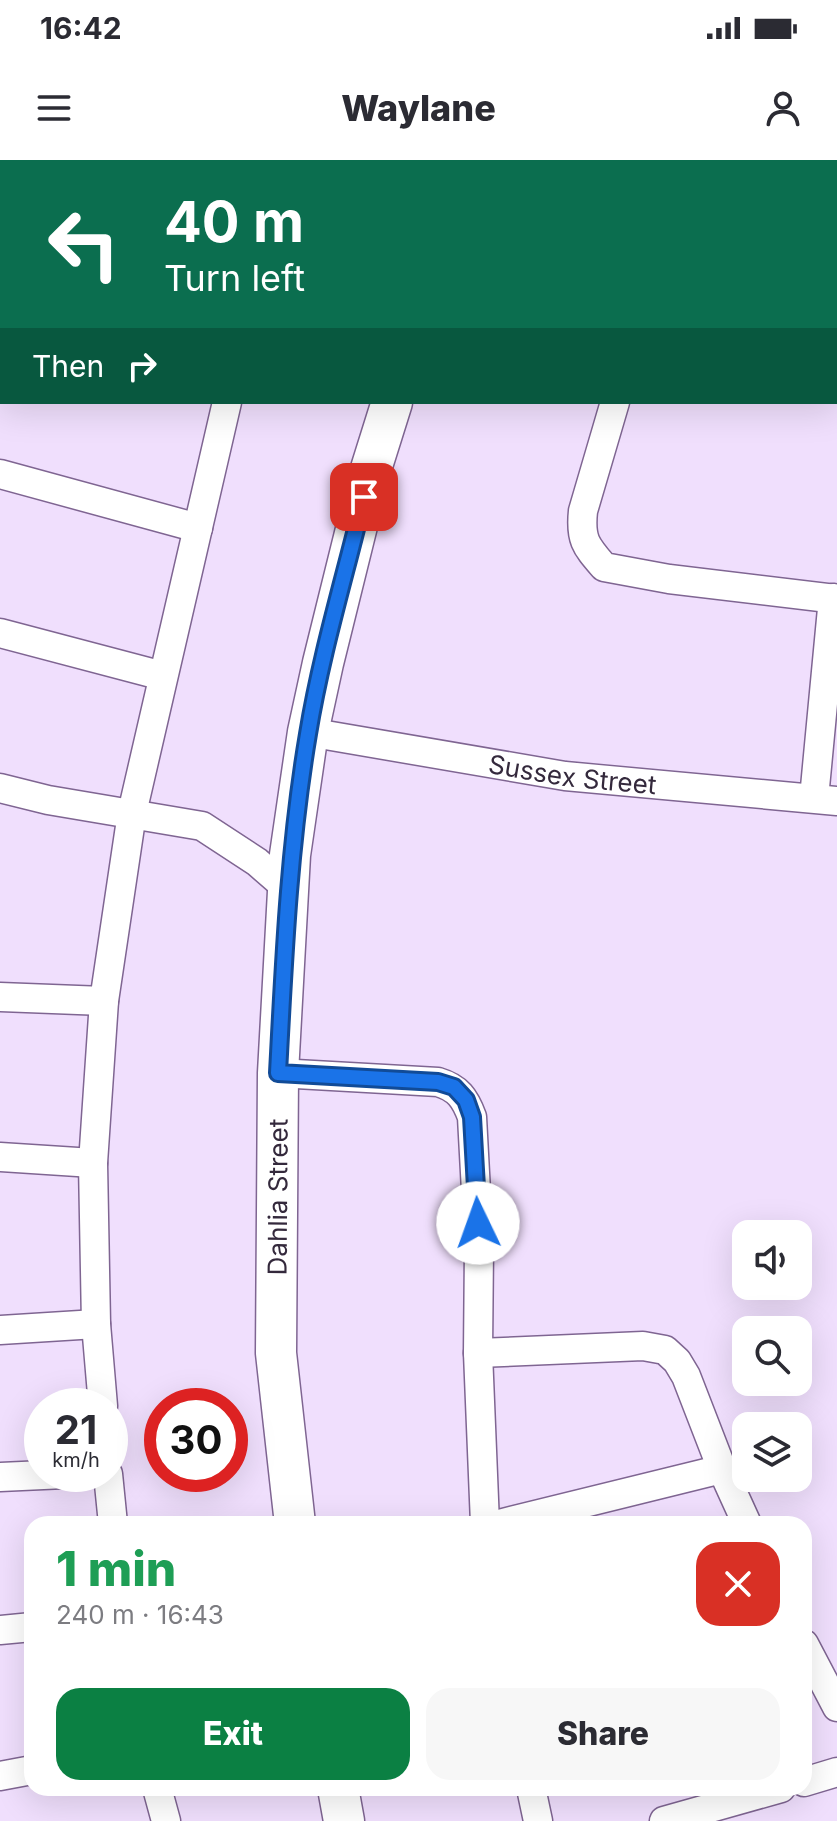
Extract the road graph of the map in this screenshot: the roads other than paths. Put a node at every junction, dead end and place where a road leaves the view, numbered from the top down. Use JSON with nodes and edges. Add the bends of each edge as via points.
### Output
{"nodes":[{"id":1,"x":227,"y":404,"type":"edge"},
{"id":2,"x":391,"y":404,"type":"edge"},
{"id":3,"x":614,"y":404,"type":"edge"},
{"id":4,"x":0,"y":474,"type":"edge"},
{"id":5,"x":198,"y":528,"type":"junction"},
{"id":6,"x":835,"y":598,"type":"edge"},
{"id":7,"x":0,"y":633,"type":"edge"},
{"id":8,"x":163,"y":676,"type":"junction"},
{"id":9,"x":308,"y":732,"type":"junction"},
{"id":10,"x":0,"y":788,"type":"edge"},
{"id":11,"x":826,"y":800,"type":"edge"},
{"id":12,"x":132,"y":813,"type":"junction"},
{"id":13,"x":288,"y":889,"type":"junction"},
{"id":14,"x":0,"y":997,"type":"edge"},
{"id":15,"x":104,"y":1001,"type":"junction"},
{"id":16,"x":278,"y":1073,"type":"junction"},
{"id":17,"x":0,"y":1157,"type":"edge"},
{"id":18,"x":93,"y":1163,"type":"junction"},
{"id":19,"x":96,"y":1324,"type":"junction"},
{"id":20,"x":0,"y":1330,"type":"edge"},
{"id":21,"x":478,"y":1353,"type":"junction"},
{"id":22,"x":101,"y":1388,"type":"edge"},
{"id":23,"x":722,"y":1469,"type":"junction"},
{"id":24,"x":24,"y":1476,"type":"edge"},
{"id":25,"x":0,"y":1477,"type":"edge"},
{"id":26,"x":110,"y":1492,"type":"edge"},
{"id":27,"x":112,"y":1516,"type":"edge"},
{"id":28,"x":294,"y":1516,"type":"edge"},
{"id":29,"x":485,"y":1516,"type":"edge"},
{"id":30,"x":531,"y":1516,"type":"edge"},
{"id":31,"x":743,"y":1516,"type":"edge"},
{"id":32,"x":24,"y":1628,"type":"edge"},
{"id":33,"x":0,"y":1630,"type":"edge"},
{"id":34,"x":812,"y":1659,"type":"edge"},
{"id":35,"x":837,"y":1707,"type":"edge"},
{"id":36,"x":24,"y":1772,"type":"edge"},
{"id":37,"x":837,"y":1772,"type":"edge"},
{"id":38,"x":0,"y":1776,"type":"edge"},
{"id":39,"x":812,"y":1780,"type":"edge"},
{"id":40,"x":159,"y":1796,"type":"edge"},
{"id":41,"x":339,"y":1796,"type":"edge"},
{"id":42,"x":533,"y":1796,"type":"edge"},
{"id":43,"x":753,"y":1796,"type":"edge"},
{"id":44,"x":166,"y":1821,"type":"edge"},
{"id":45,"x":344,"y":1821,"type":"edge"},
{"id":46,"x":538,"y":1821,"type":"edge"},
{"id":47,"x":664,"y":1821,"type":"edge"}],
"edges":[{"from":1,"to":5,"type":"street"},
{"from":2,"to":9,"type":"street","name":"Dahlia Street"},
{"from":3,"to":6,"type":"street","via":[[581,526],[583,542],[604,567]]},
{"from":4,"to":5,"type":"street"},
{"from":5,"to":8,"type":"street"},
{"from":6,"to":11,"type":"street"},
{"from":7,"to":8,"type":"street"},
{"from":8,"to":12,"type":"street"},
{"from":9,"to":11,"type":"street","name":"Sussex Street","via":[[565,776]]},
{"from":9,"to":13,"type":"street","name":"Dahlia Street"},
{"from":10,"to":12,"type":"street"},
{"from":12,"to":13,"type":"street","via":[[202,826]]},
{"from":12,"to":15,"type":"street"},
{"from":13,"to":16,"type":"street","name":"Dahlia Street"},
{"from":14,"to":15,"type":"street"},
{"from":15,"to":18,"type":"street"},
{"from":16,"to":21,"type":"street","via":[[438,1082],[454,1087],[466,1100],[472,1117],[479,1247]]},
{"from":16,"to":28,"type":"street","name":"Dahlia Street","via":[[276,1353]]},
{"from":17,"to":18,"type":"street"},
{"from":18,"to":19,"type":"street"},
{"from":19,"to":20,"type":"street"},
{"from":19,"to":22,"type":"street"},
{"from":21,"to":23,"type":"street","via":[[643,1346],[665,1350],[686,1376]]},
{"from":21,"to":29,"type":"street"},
{"from":23,"to":30,"type":"street"},
{"from":23,"to":31,"type":"street"},
{"from":24,"to":25,"type":"street"},
{"from":26,"to":27,"type":"street"},
{"from":32,"to":33,"type":"street"},
{"from":34,"to":35,"type":"street"},
{"from":36,"to":38,"type":"street"},
{"from":37,"to":39,"type":"street"},
{"from":40,"to":44,"type":"street"},
{"from":41,"to":45,"type":"street"},
{"from":42,"to":46,"type":"street"},
{"from":43,"to":47,"type":"street"}]}
